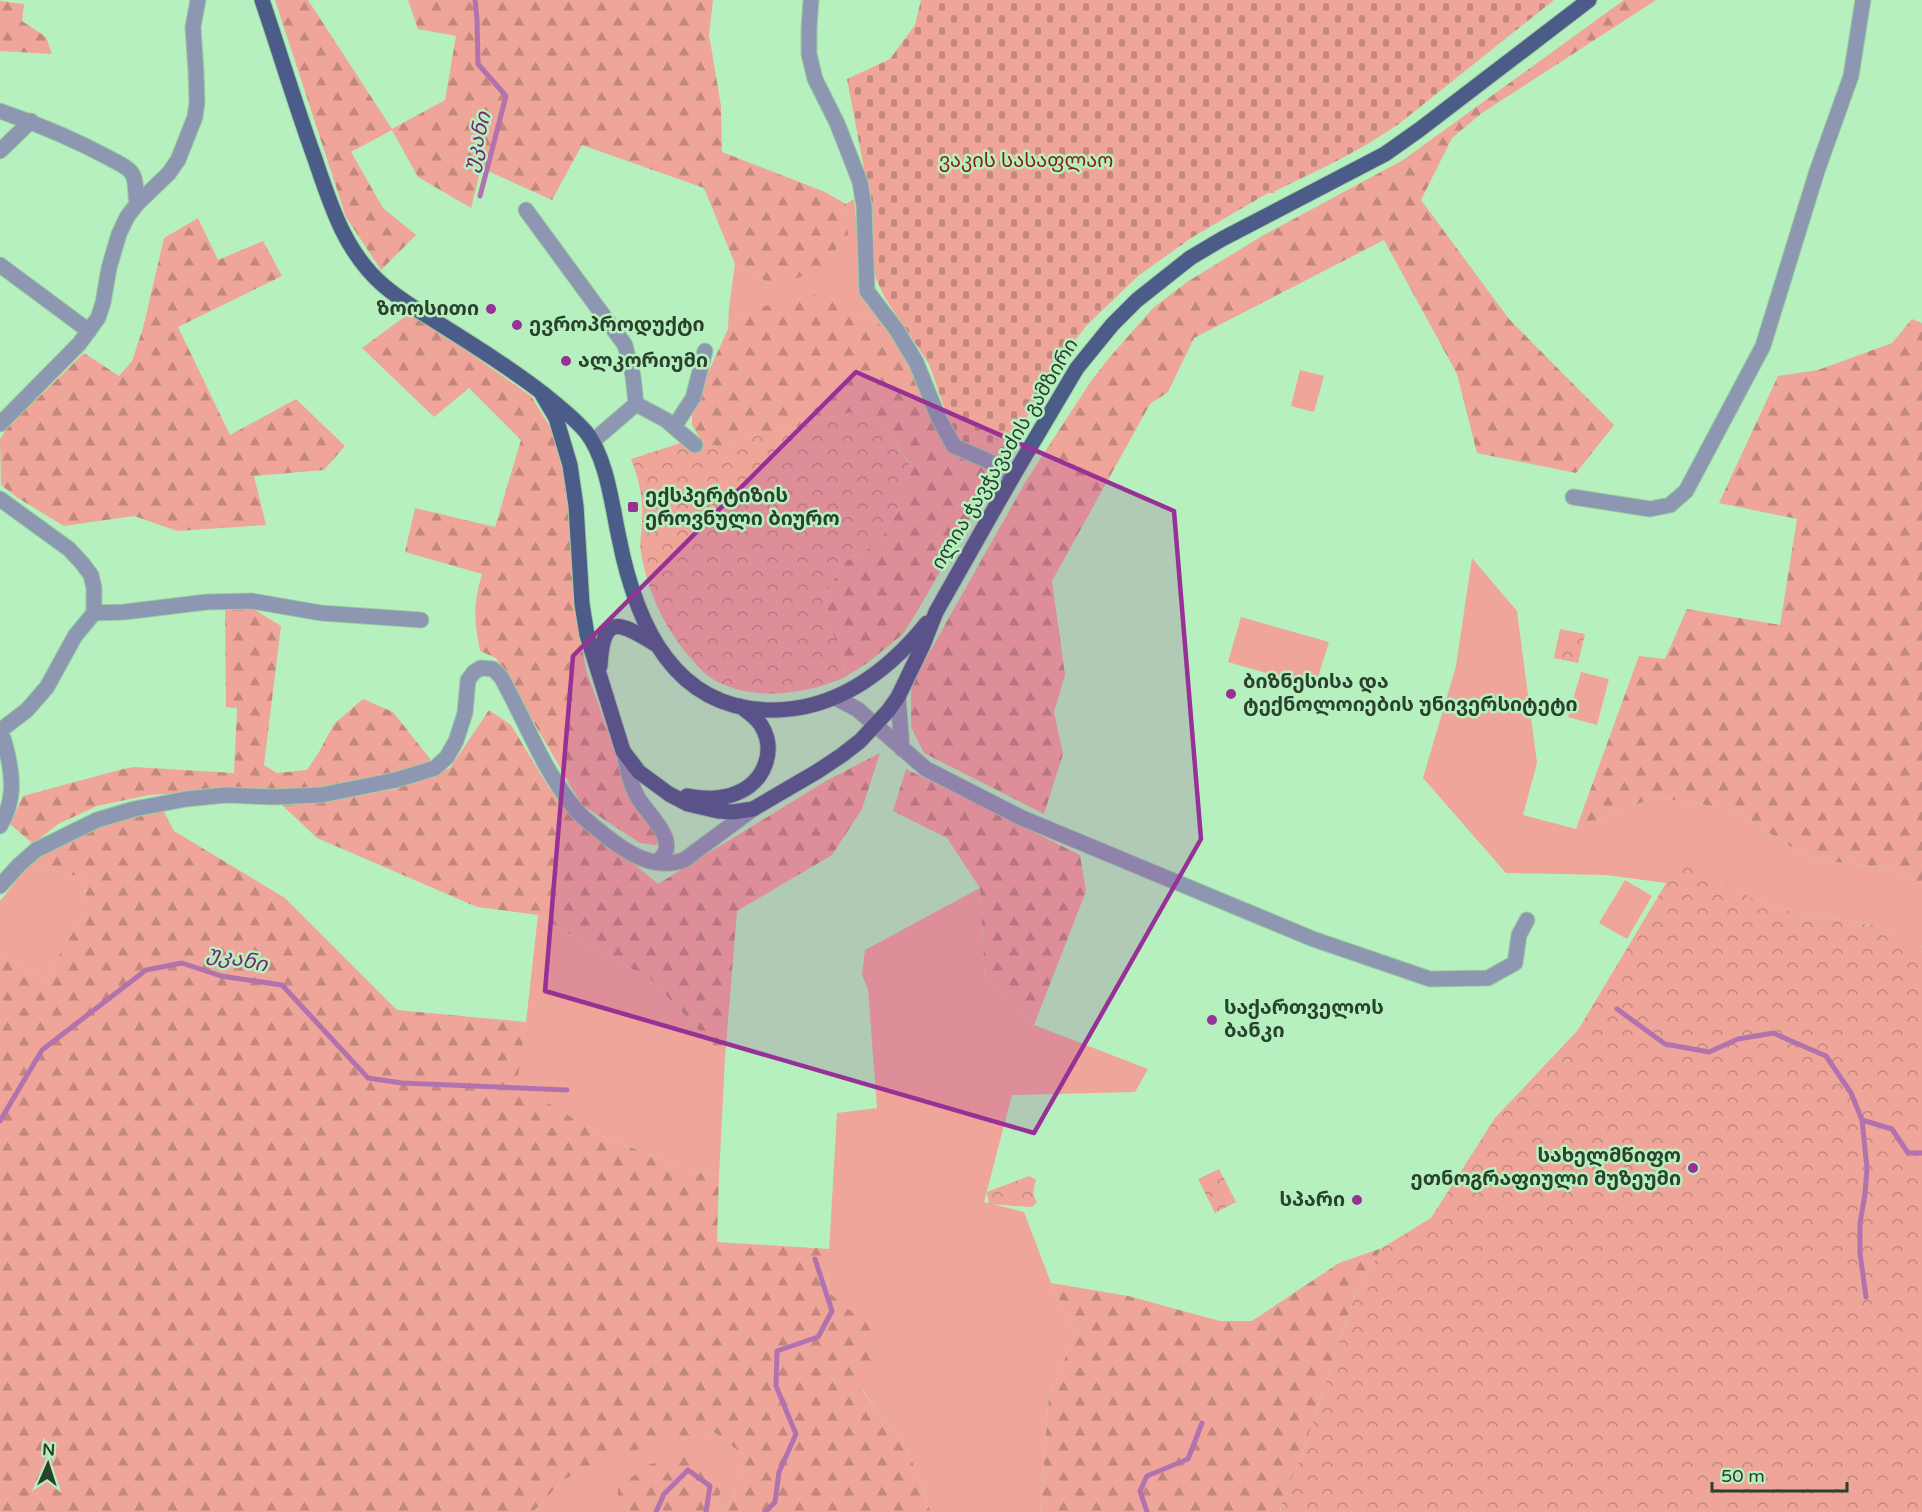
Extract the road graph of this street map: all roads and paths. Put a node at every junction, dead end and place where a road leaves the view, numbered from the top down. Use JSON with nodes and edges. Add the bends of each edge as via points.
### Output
{"nodes":[{"id":1,"x":198,"y":0,"type":"edge"},
{"id":2,"x":262,"y":0,"type":"edge"},
{"id":3,"x":811,"y":0,"type":"edge"},
{"id":4,"x":1589,"y":0,"type":"edge"},
{"id":5,"x":1863,"y":0,"type":"edge"},
{"id":6,"x":0,"y":111,"type":"edge"},
{"id":7,"x":32,"y":121,"type":"junction"},
{"id":8,"x":0,"y":151,"type":"edge"},
{"id":9,"x":136,"y":204,"type":"junction"},
{"id":10,"x":526,"y":210,"type":"dead end"},
{"id":11,"x":0,"y":265,"type":"edge"},
{"id":12,"x":89,"y":331,"type":"junction"},
{"id":13,"x":705,"y":351,"type":"dead end"},
{"id":14,"x":540,"y":391,"type":"junction"},
{"id":15,"x":636,"y":404,"type":"junction"},
{"id":16,"x":0,"y":424,"type":"edge"},
{"id":17,"x":674,"y":427,"type":"junction"},
{"id":18,"x":593,"y":441,"type":"junction"},
{"id":19,"x":695,"y":445,"type":"dead end"},
{"id":20,"x":1013,"y":476,"type":"junction"},
{"id":21,"x":1574,"y":496,"type":"dead end"},
{"id":22,"x":0,"y":499,"type":"edge"},
{"id":23,"x":936,"y":612,"type":"junction"},
{"id":24,"x":94,"y":613,"type":"junction"},
{"id":25,"x":421,"y":620,"type":"dead end"},
{"id":26,"x":655,"y":644,"type":"junction"},
{"id":27,"x":599,"y":672,"type":"junction"},
{"id":28,"x":898,"y":697,"type":"junction"},
{"id":29,"x":836,"y":698,"type":"junction"},
{"id":30,"x":739,"y":705,"type":"junction"},
{"id":31,"x":875,"y":726,"type":"junction"},
{"id":32,"x":1,"y":730,"type":"edge"},
{"id":33,"x":902,"y":749,"type":"junction"},
{"id":34,"x":623,"y":751,"type":"junction"},
{"id":35,"x":669,"y":794,"type":"junction"},
{"id":36,"x":753,"y":808,"type":"junction"},
{"id":37,"x":0,"y":826,"type":"edge"},
{"id":38,"x":656,"y":862,"type":"junction"},
{"id":39,"x":0,"y":886,"type":"edge"},
{"id":40,"x":1527,"y":920,"type":"dead end"}],
"edges":[{"from":1,"to":9,"type":"street","via":[[193,27],[195,117],[170,172]]},
{"from":2,"to":14,"type":"main road","via":[[335,218],[356,256],[383,285]]},
{"from":3,"to":20,"type":"street","via":[[808,54],[860,182],[867,291],[916,362],[954,446]]},
{"from":4,"to":20,"type":"main road","name":"ილია ჭავჭავაძის გამზირი","via":[[1385,154],[1221,239],[1158,283],[1112,325],[1077,368]]},
{"from":5,"to":21,"type":"street","via":[[1851,76],[1762,346],[1686,491],[1670,505],[1650,509]]},
{"from":6,"to":7,"type":"street"},
{"from":7,"to":8,"type":"street"},
{"from":7,"to":9,"type":"street","via":[[126,168],[134,179]]},
{"from":9,"to":12,"type":"street","via":[[119,234],[103,303]]},
{"from":10,"to":15,"type":"street","via":[[625,345]]},
{"from":11,"to":12,"type":"street"},
{"from":12,"to":16,"type":"street"},
{"from":13,"to":17,"type":"street","via":[[693,398]]},
{"from":14,"to":18,"type":"main road","via":[[579,423]]},
{"from":14,"to":27,"type":"main road","via":[[556,418],[570,465],[582,604]]},
{"from":15,"to":17,"type":"street"},
{"from":15,"to":18,"type":"street"},
{"from":17,"to":19,"type":"street"},
{"from":18,"to":26,"type":"main road","via":[[626,570]]},
{"from":20,"to":23,"type":"main road","name":"ილია ჭავჭავაძის გამზირი"},
{"from":22,"to":24,"type":"street","via":[[82,562],[91,575]]},
{"from":23,"to":28,"type":"main road"},
{"from":23,"to":29,"type":"main road","via":[[896,658]]},
{"from":24,"to":25,"type":"street","via":[[252,601],[321,613]]},
{"from":24,"to":32,"type":"street","via":[[75,636],[47,687],[27,710]]},
{"from":26,"to":27,"type":"main road","via":[[630,628],[615,627],[603,639]]},
{"from":26,"to":30,"type":"main road","via":[[691,684],[719,700]]},
{"from":27,"to":34,"type":"main road"},
{"from":28,"to":31,"type":"main road"},
{"from":28,"to":33,"type":"street"},
{"from":29,"to":30,"type":"main road","via":[[788,710]]},
{"from":29,"to":31,"type":"street"},
{"from":30,"to":35,"type":"main road","via":[[761,724],[766,736],[768,755],[761,774],[738,792],[721,798]]},
{"from":31,"to":33,"type":"street"},
{"from":31,"to":36,"type":"main road","via":[[818,771]]},
{"from":32,"to":37,"type":"street","via":[[12,776],[12,794]]},
{"from":33,"to":40,"type":"street","via":[[926,769],[1085,846],[1339,949],[1430,979],[1488,978],[1515,963],[1519,935]]},
{"from":34,"to":35,"type":"main road","via":[[639,772]]},
{"from":34,"to":38,"type":"street","via":[[639,799],[664,836],[666,850]]},
{"from":35,"to":36,"type":"main road","via":[[711,810],[734,812]]},
{"from":36,"to":38,"type":"street","via":[[684,860]]},
{"from":38,"to":39,"type":"street","via":[[627,852],[578,811],[559,788],[501,677],[493,669],[481,668],[468,680],[465,713],[456,741],[435,768],[321,795],[226,795],[134,809],[97,820],[36,850]]}]}
